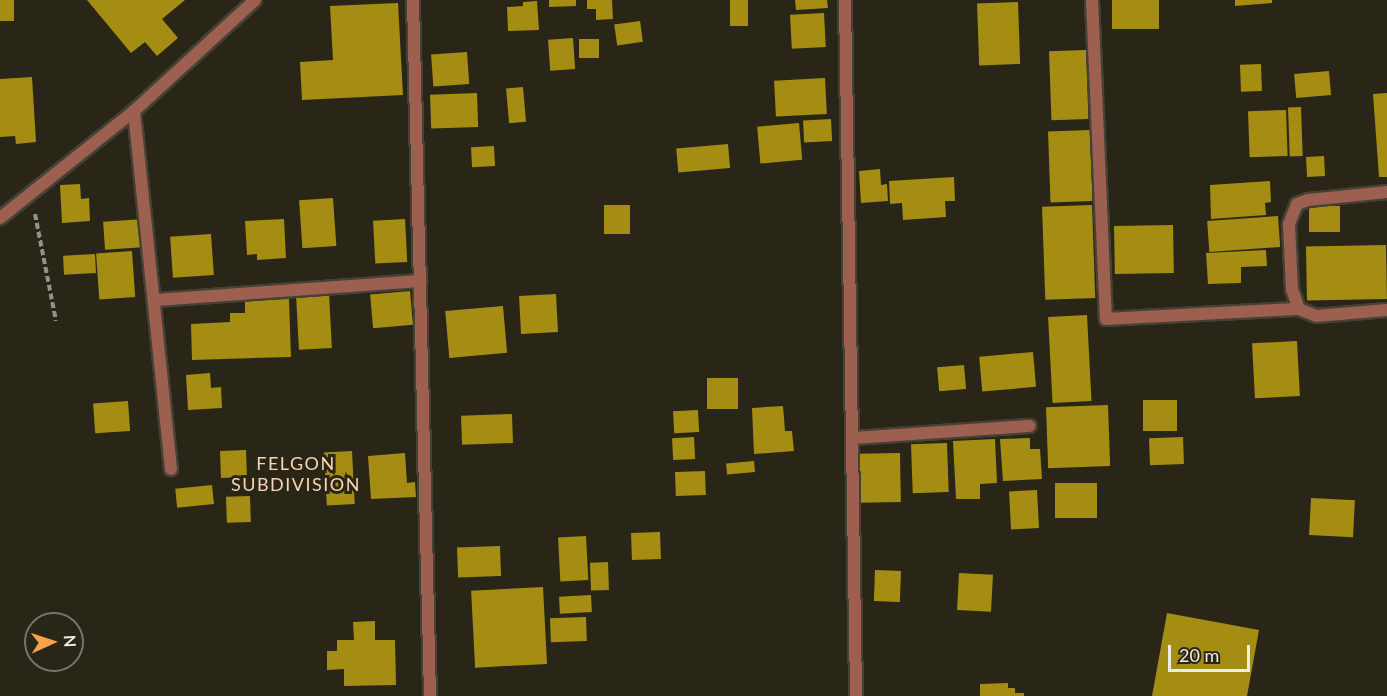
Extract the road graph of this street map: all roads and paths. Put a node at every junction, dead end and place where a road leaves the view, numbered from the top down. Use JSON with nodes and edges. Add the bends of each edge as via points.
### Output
{"nodes":[{"id":1,"x":255,"y":0,"type":"edge"},
{"id":2,"x":413,"y":0,"type":"edge"},
{"id":3,"x":845,"y":0,"type":"edge"},
{"id":4,"x":1092,"y":0,"type":"edge"},
{"id":5,"x":134,"y":111,"type":"junction"},
{"id":6,"x":1387,"y":192,"type":"edge"},
{"id":7,"x":31,"y":193,"type":"junction"},
{"id":8,"x":0,"y":218,"type":"edge"},
{"id":9,"x":420,"y":281,"type":"junction"},
{"id":10,"x":155,"y":300,"type":"junction"},
{"id":11,"x":1299,"y":309,"type":"junction"},
{"id":12,"x":1387,"y":310,"type":"edge"},
{"id":13,"x":56,"y":321,"type":"dead end"},
{"id":14,"x":1030,"y":426,"type":"dead end"},
{"id":15,"x":852,"y":438,"type":"junction"},
{"id":16,"x":171,"y":469,"type":"dead end"},
{"id":17,"x":430,"y":696,"type":"edge"},
{"id":18,"x":856,"y":696,"type":"edge"}],
"edges":[{"from":1,"to":5,"type":"street"},
{"from":2,"to":9,"type":"street"},
{"from":3,"to":15,"type":"street"},
{"from":4,"to":11,"type":"street","via":[[1106,319]]},
{"from":5,"to":7,"type":"street"},
{"from":5,"to":10,"type":"street"},
{"from":6,"to":11,"type":"street","via":[[1297,204],[1289,224],[1292,289]]},
{"from":7,"to":8,"type":"street"},
{"from":7,"to":13,"type":"path"},
{"from":9,"to":10,"type":"street"},
{"from":9,"to":17,"type":"street"},
{"from":10,"to":16,"type":"street"},
{"from":11,"to":12,"type":"street","via":[[1316,316]]},
{"from":14,"to":15,"type":"street"},
{"from":15,"to":18,"type":"street"}]}
